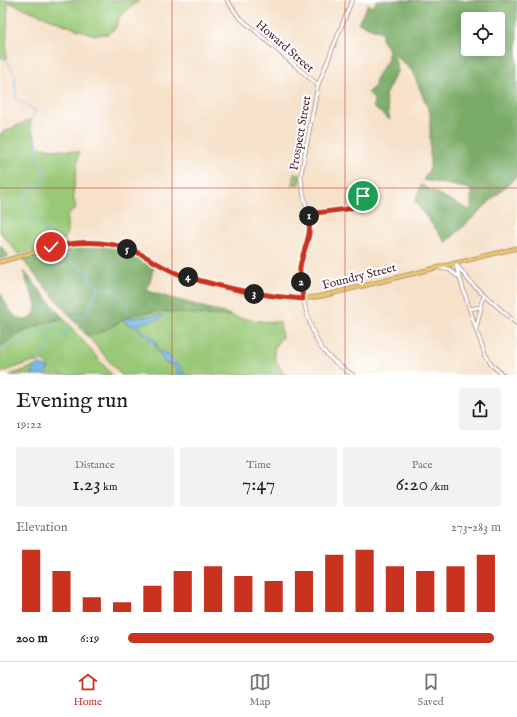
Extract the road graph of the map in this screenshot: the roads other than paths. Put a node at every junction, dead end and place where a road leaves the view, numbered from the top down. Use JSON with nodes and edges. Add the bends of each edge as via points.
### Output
{"nodes":[{"id":1,"x":227,"y":0,"type":"edge"},
{"id":2,"x":352,"y":0,"type":"edge"},
{"id":3,"x":318,"y":85,"type":"junction"},
{"id":4,"x":360,"y":205,"type":"dead end"},
{"id":5,"x":308,"y":214,"type":"junction"},
{"id":6,"x":517,"y":248,"type":"edge"},
{"id":7,"x":0,"y":262,"type":"edge"},
{"id":8,"x":455,"y":263,"type":"junction"},
{"id":9,"x":438,"y":268,"type":"junction"},
{"id":10,"x":465,"y":275,"type":"junction"},
{"id":11,"x":458,"y":277,"type":"junction"},
{"id":12,"x":484,"y":295,"type":"junction"},
{"id":13,"x":303,"y":299,"type":"junction"},
{"id":14,"x":481,"y":307,"type":"junction"},
{"id":15,"x":469,"y":309,"type":"junction"},
{"id":16,"x":517,"y":324,"type":"edge"},
{"id":17,"x":476,"y":329,"type":"junction"},
{"id":18,"x":353,"y":375,"type":"edge"},
{"id":19,"x":502,"y":375,"type":"edge"}],
"edges":[{"from":1,"to":3,"type":"street","name":"Howard Street","via":[[238,16]]},
{"from":2,"to":3,"type":"street","name":"Prospect Street"},
{"from":3,"to":5,"type":"street","name":"Prospect Street","via":[[301,174]]},
{"from":4,"to":5,"type":"street"},
{"from":5,"to":13,"type":"street","name":"Prospect Street","via":[[309,236],[300,271]]},
{"from":6,"to":8,"type":"main road","name":"Foundry Street"},
{"from":7,"to":13,"type":"main road","name":"Foundry Street","via":[[67,243],[93,242],[131,250],[179,274],[217,286],[245,293]]},
{"from":8,"to":9,"type":"main road","name":"Foundry Street"},
{"from":8,"to":10,"type":"street"},
{"from":8,"to":11,"type":"street"},
{"from":9,"to":11,"type":"street","via":[[450,270]]},
{"from":9,"to":13,"type":"main road","name":"Foundry Street"},
{"from":10,"to":11,"type":"street"},
{"from":10,"to":12,"type":"street"},
{"from":11,"to":15,"type":"street"},
{"from":12,"to":14,"type":"street"},
{"from":12,"to":16,"type":"street"},
{"from":13,"to":18,"type":"street","name":"Prospect Street","via":[[321,348]]},
{"from":14,"to":15,"type":"street"},
{"from":14,"to":17,"type":"street"},
{"from":15,"to":17,"type":"street"},
{"from":17,"to":19,"type":"street","via":[[485,354]]}]}
